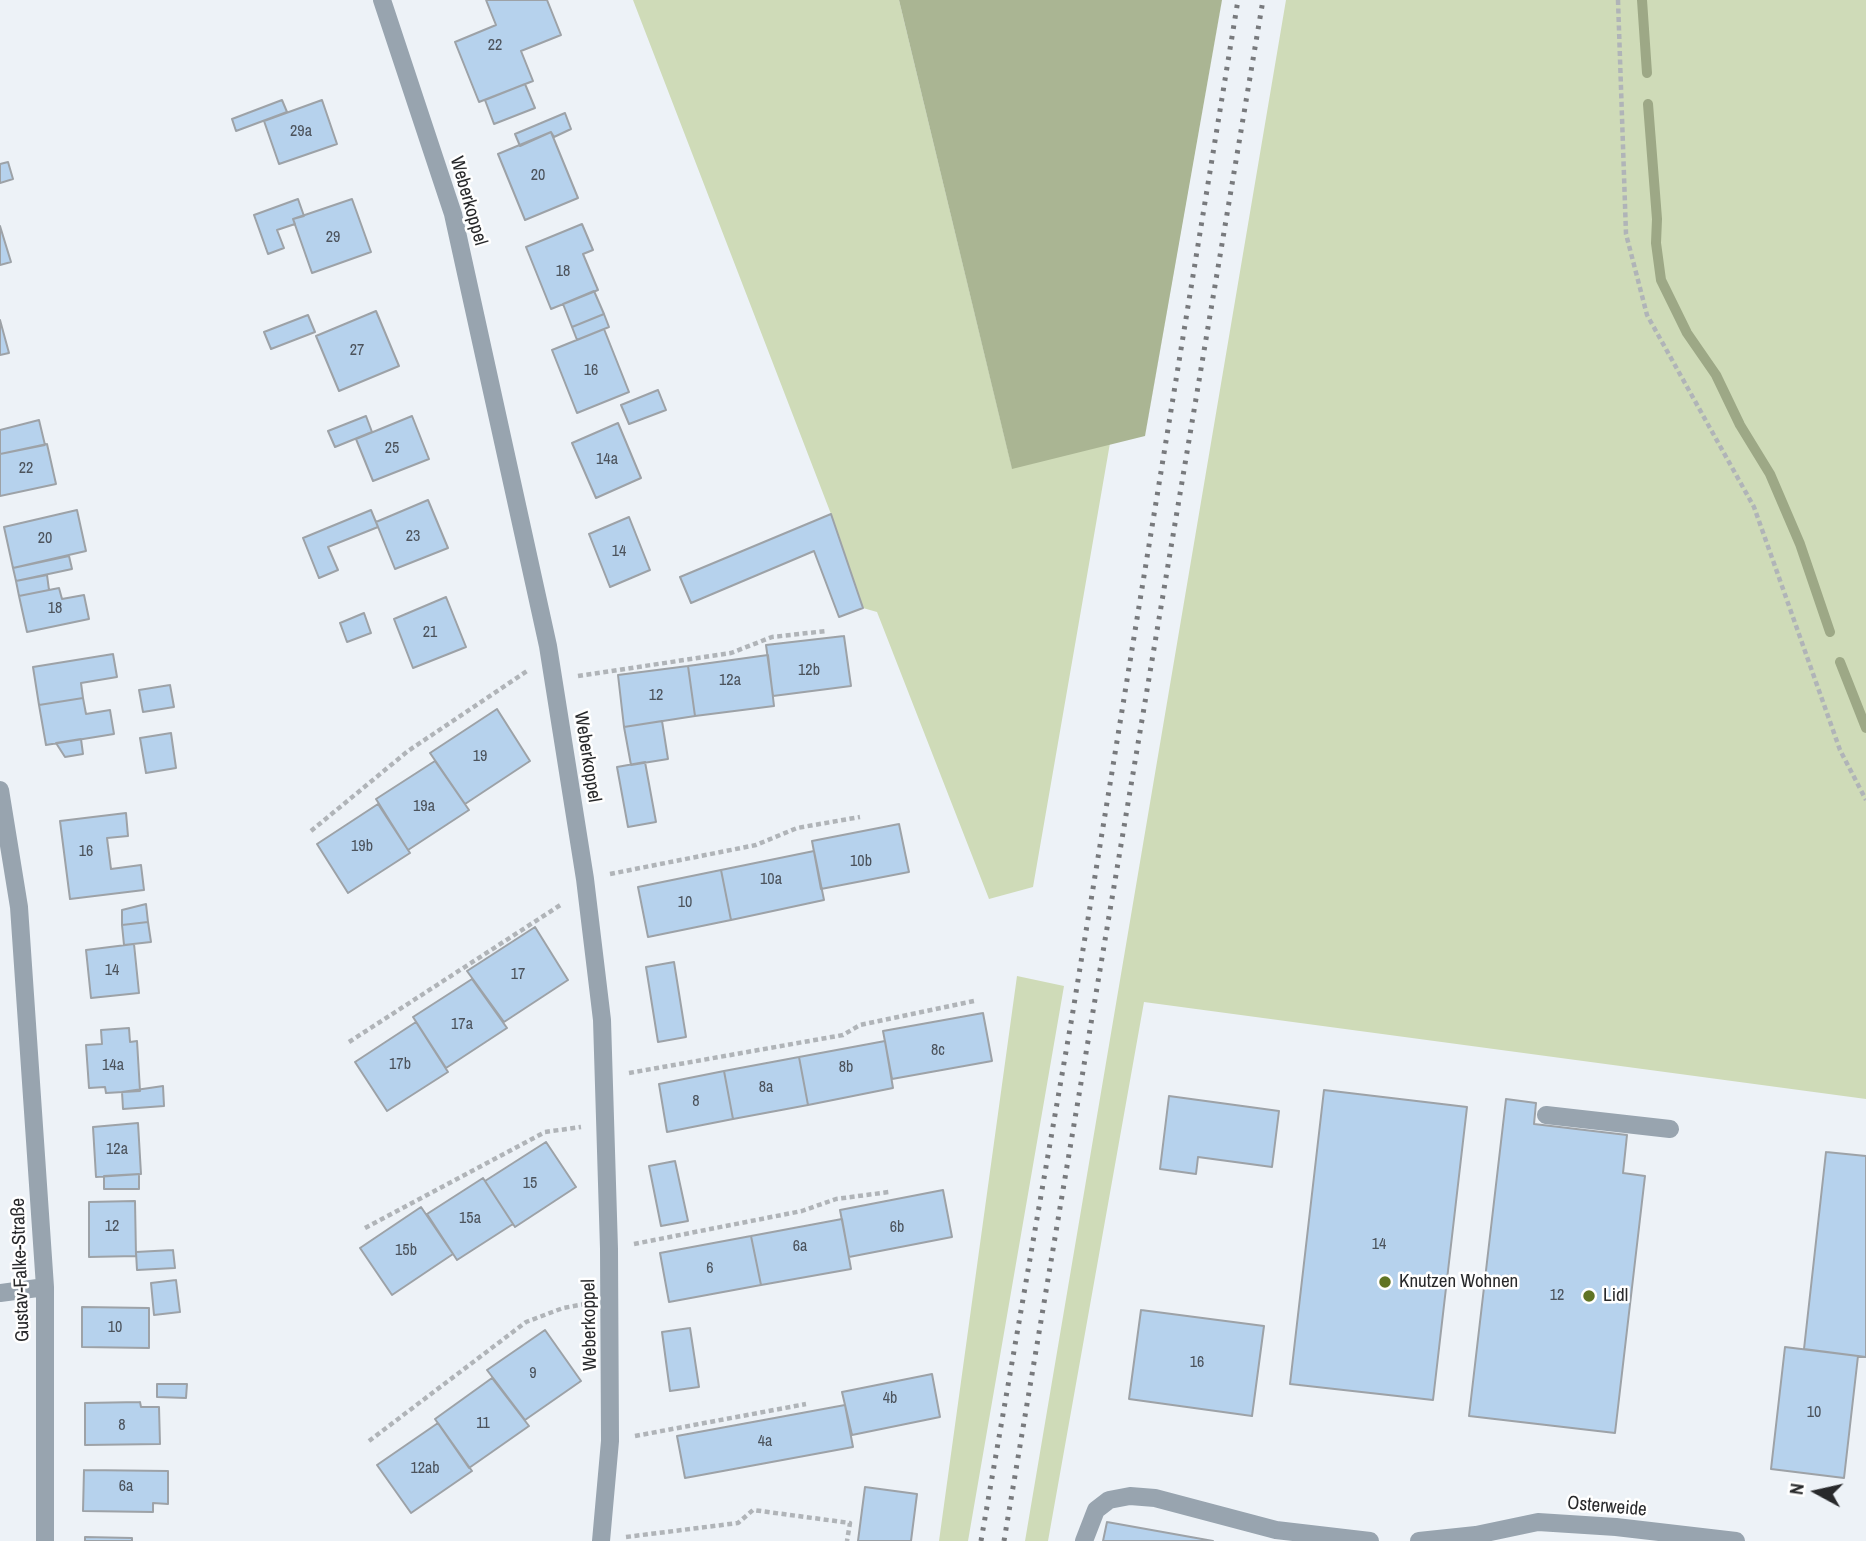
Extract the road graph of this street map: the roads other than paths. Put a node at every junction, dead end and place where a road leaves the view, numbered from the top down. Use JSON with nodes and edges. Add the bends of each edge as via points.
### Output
{"nodes":[{"id":1,"x":382,"y":0,"type":"edge"},
{"id":2,"x":0,"y":790,"type":"edge"},
{"id":3,"x":1546,"y":1115,"type":"dead end"},
{"id":4,"x":1670,"y":1129,"type":"dead end"},
{"id":5,"x":46,"y":1287,"type":"junction"},
{"id":6,"x":0,"y":1293,"type":"edge"},
{"id":7,"x":45,"y":1541,"type":"edge"},
{"id":8,"x":601,"y":1541,"type":"edge"},
{"id":9,"x":1084,"y":1541,"type":"edge"},
{"id":10,"x":1370,"y":1541,"type":"edge"},
{"id":11,"x":1419,"y":1541,"type":"edge"},
{"id":12,"x":1736,"y":1541,"type":"edge"}],
"edges":[{"from":1,"to":8,"type":"street","name":"Weberkoppel","via":[[453,214],[550,656],[586,888],[602,1020],[609,1249],[610,1441]]},
{"from":2,"to":5,"type":"street","name":"Gustav-Falke-Straße","via":[[19,907]]},
{"from":3,"to":4,"type":"street"},
{"from":5,"to":6,"type":"street"},
{"from":5,"to":7,"type":"street","name":"Gustav-Falke-Straße"},
{"from":9,"to":10,"type":"street","via":[[1096,1510],[1109,1500],[1130,1496],[1155,1498],[1276,1530]]},
{"from":11,"to":12,"type":"street","name":"Osterweide","via":[[1538,1522]]}]}
